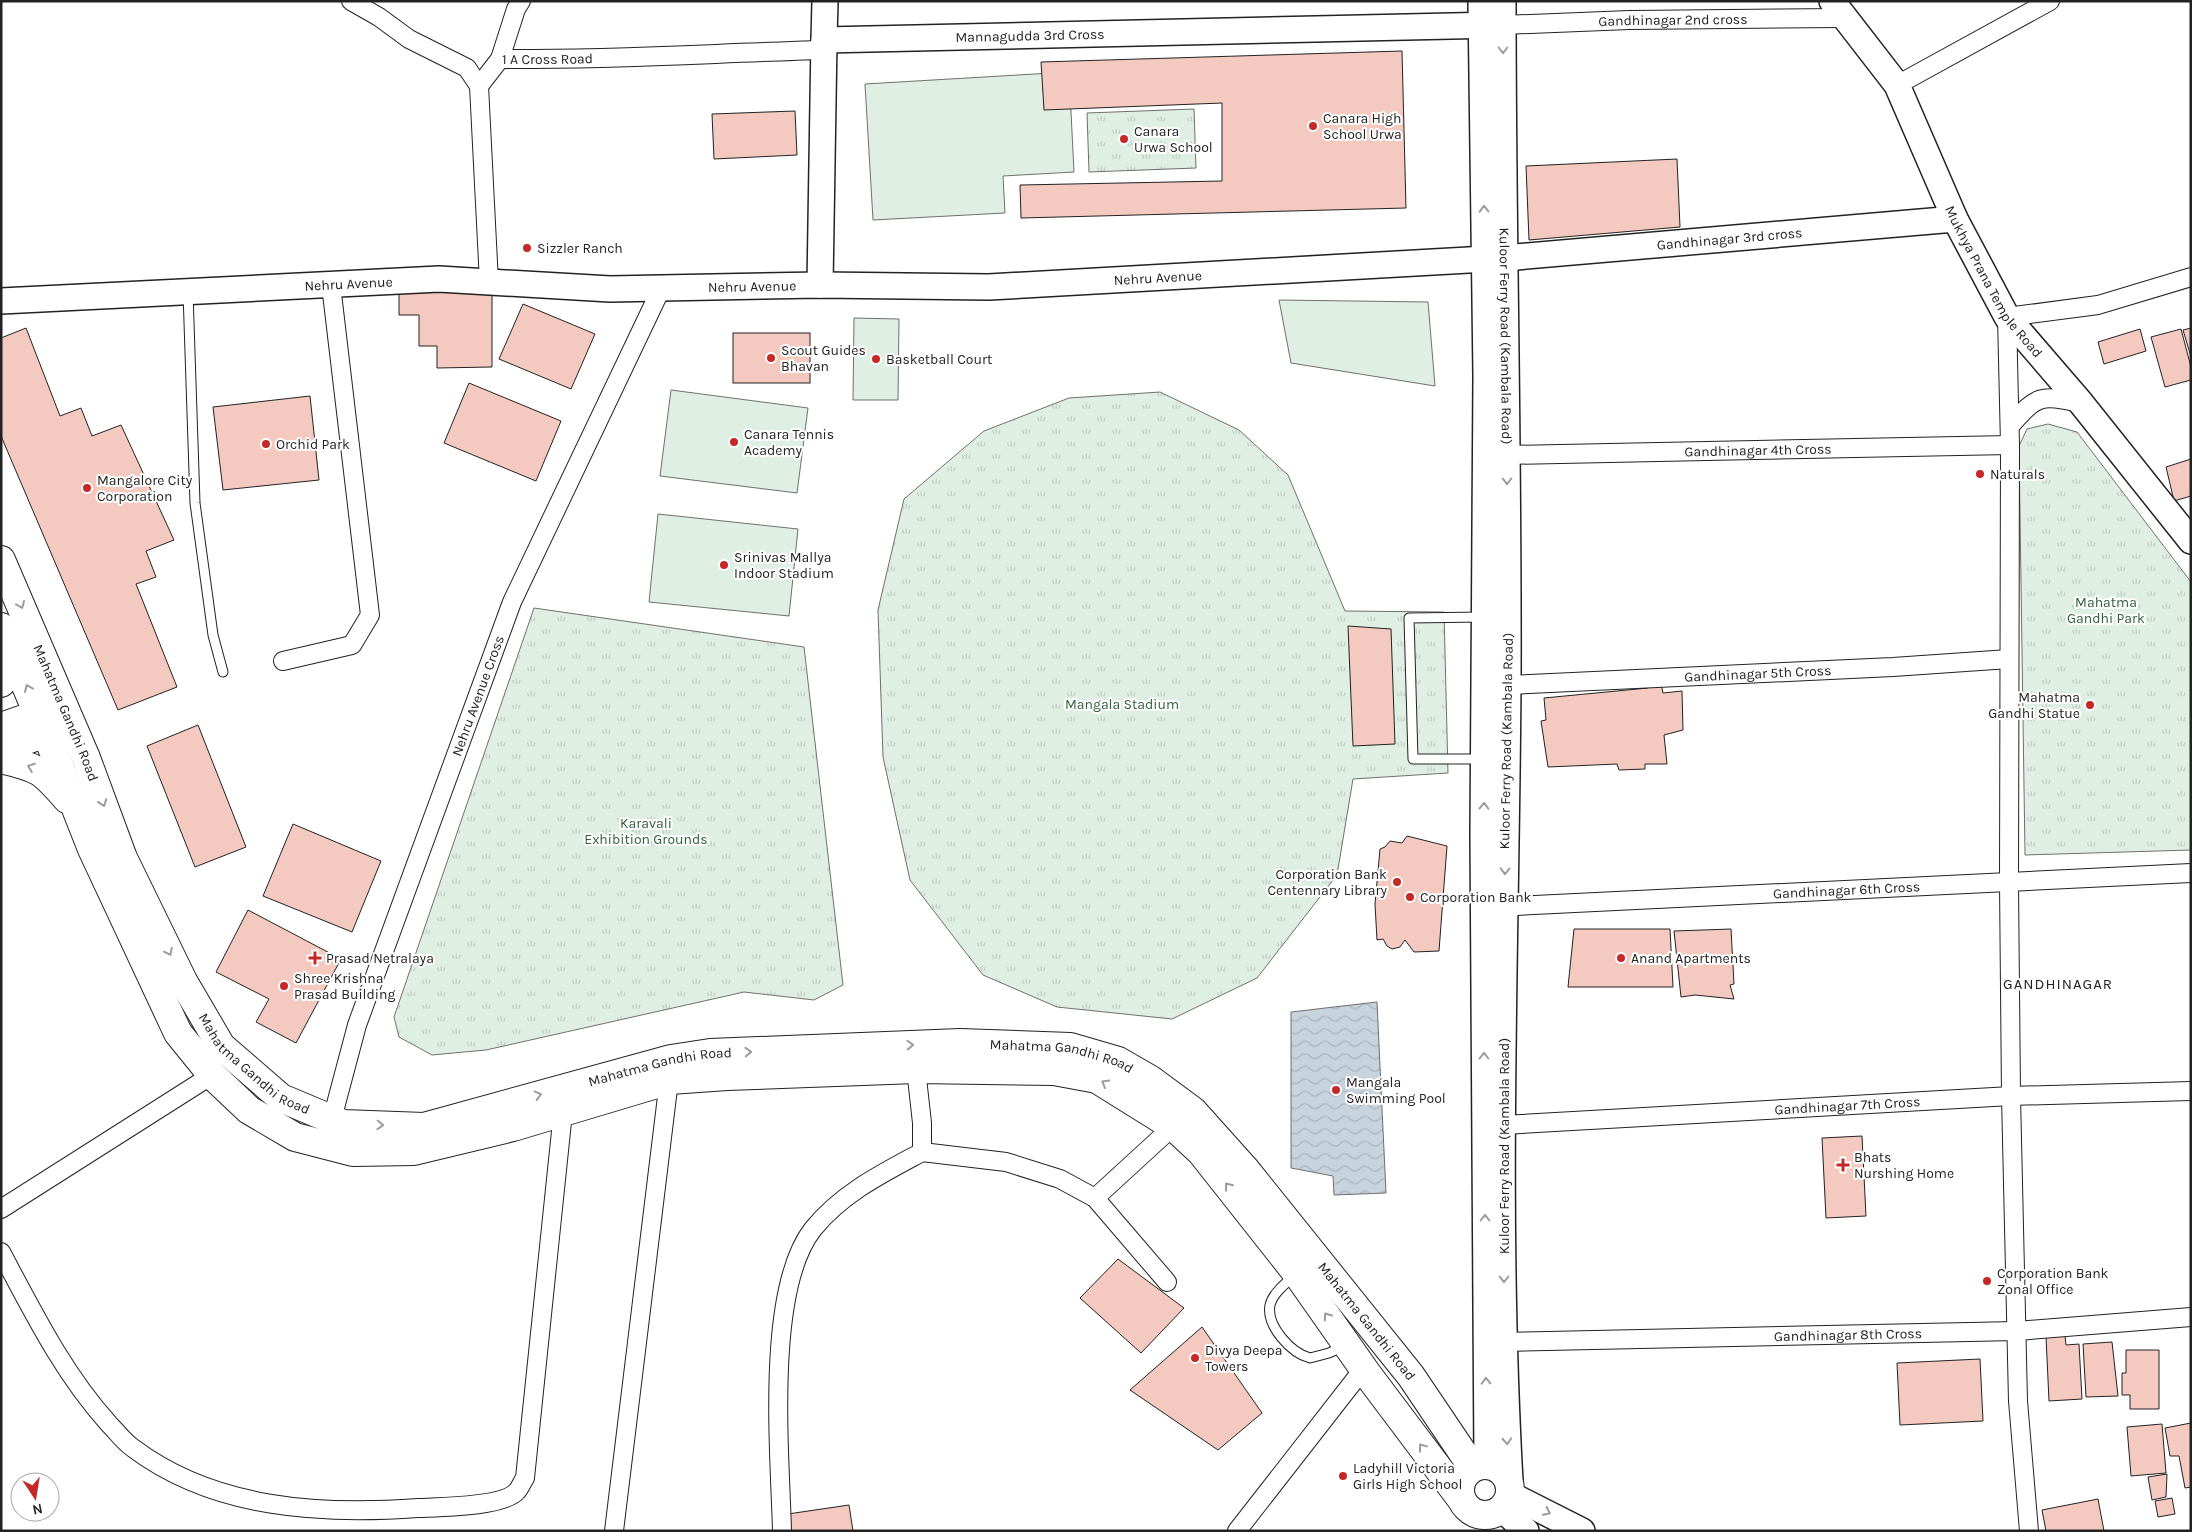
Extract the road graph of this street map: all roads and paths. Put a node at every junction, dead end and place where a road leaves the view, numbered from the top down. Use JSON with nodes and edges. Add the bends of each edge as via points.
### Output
{"nodes":[{"id":1,"x":351,"y":1,"type":"edge"},
{"id":2,"x":521,"y":1,"type":"edge"},
{"id":3,"x":824,"y":1,"type":"edge"},
{"id":4,"x":2050,"y":1,"type":"edge"},
{"id":5,"x":1838,"y":10,"type":"edge"},
{"id":6,"x":1492,"y":13,"type":"edge"},
{"id":7,"x":824,"y":45,"type":"junction"},
{"id":8,"x":500,"y":59,"type":"junction"},
{"id":9,"x":1897,"y":85,"type":"junction"},
{"id":10,"x":479,"y":86,"type":"junction"},
{"id":11,"x":1955,"y":219,"type":"junction"},
{"id":12,"x":1494,"y":258,"type":"junction"},
{"id":13,"x":2191,"y":277,"type":"edge"},
{"id":14,"x":489,"y":282,"type":"junction"},
{"id":15,"x":331,"y":285,"type":"junction"},
{"id":16,"x":820,"y":285,"type":"junction"},
{"id":17,"x":661,"y":289,"type":"junction"},
{"id":18,"x":188,"y":292,"type":"junction"},
{"id":19,"x":1,"y":301,"type":"edge"},
{"id":20,"x":2007,"y":317,"type":"junction"},
{"id":21,"x":2081,"y":403,"type":"junction"},
{"id":22,"x":2010,"y":426,"type":"junction"},
{"id":23,"x":2010,"y":445,"type":"junction"},
{"id":24,"x":1507,"y":455,"type":"junction"},
{"id":25,"x":2190,"y":540,"type":"edge"},
{"id":26,"x":1,"y":560,"type":"edge"},
{"id":27,"x":1486,"y":617,"type":"junction"},
{"id":28,"x":3,"y":631,"type":"edge"},
{"id":29,"x":2008,"y":658,"type":"junction"},
{"id":30,"x":283,"y":661,"type":"dead end"},
{"id":31,"x":223,"y":672,"type":"dead end"},
{"id":32,"x":1,"y":683,"type":"edge"},
{"id":33,"x":1508,"y":685,"type":"junction"},
{"id":34,"x":55,"y":718,"type":"junction"},
{"id":35,"x":1,"y":728,"type":"edge"},
{"id":36,"x":1,"y":750,"type":"edge"},
{"id":37,"x":1,"y":759,"type":"edge"},
{"id":38,"x":1485,"y":759,"type":"junction"},
{"id":39,"x":77,"y":812,"type":"junction"},
{"id":40,"x":2191,"y":873,"type":"edge"},
{"id":41,"x":2009,"y":883,"type":"junction"},
{"id":42,"x":1494,"y":907,"type":"junction"},
{"id":43,"x":916,"y":1069,"type":"junction"},
{"id":44,"x":671,"y":1070,"type":"junction"},
{"id":45,"x":212,"y":1075,"type":"junction"},
{"id":46,"x":2191,"y":1091,"type":"edge"},
{"id":47,"x":2011,"y":1096,"type":"junction"},
{"id":48,"x":563,"y":1112,"type":"junction"},
{"id":49,"x":1182,"y":1118,"type":"junction"},
{"id":50,"x":332,"y":1120,"type":"junction"},
{"id":51,"x":1504,"y":1125,"type":"junction"},
{"id":52,"x":922,"y":1152,"type":"junction"},
{"id":53,"x":1095,"y":1198,"type":"junction"},
{"id":54,"x":1,"y":1209,"type":"edge"},
{"id":55,"x":1,"y":1252,"type":"edge"},
{"id":56,"x":1297,"y":1273,"type":"junction"},
{"id":57,"x":1167,"y":1282,"type":"dead end"},
{"id":58,"x":2191,"y":1317,"type":"edge"},
{"id":59,"x":2017,"y":1331,"type":"junction"},
{"id":60,"x":1503,"y":1342,"type":"junction"},
{"id":61,"x":1347,"y":1344,"type":"junction"},
{"id":62,"x":1368,"y":1375,"type":"junction"},
{"id":63,"x":1480,"y":1466,"type":"junction"},
{"id":64,"x":1505,"y":1505,"type":"edge"},
{"id":65,"x":1467,"y":1513,"type":"edge"},
{"id":66,"x":614,"y":1531,"type":"edge"},
{"id":67,"x":782,"y":1531,"type":"edge"},
{"id":68,"x":1237,"y":1531,"type":"edge"},
{"id":69,"x":1526,"y":1531,"type":"edge"},
{"id":70,"x":1582,"y":1531,"type":"edge"},
{"id":71,"x":2029,"y":1531,"type":"edge"}],
"edges":[{"from":1,"to":10,"type":"street","via":[[379,16],[409,39],[467,68]]},
{"from":2,"to":8,"type":"street"},
{"from":3,"to":7,"type":"street"},
{"from":4,"to":9,"type":"street"},
{"from":5,"to":6,"type":"street","name":"Gandhinagar 2nd cross","via":[[1629,20]]},
{"from":5,"to":9,"type":"street","name":"Mukhya Prana Temple Road"},
{"from":6,"to":7,"type":"street","name":"Mannagudda 3rd Cross"},
{"from":6,"to":12,"type":"street","name":"Kuloor Ferry Road (Kambala Road)"},
{"from":7,"to":8,"type":"street","name":"1 A Cross Road","via":[[576,60]]},
{"from":7,"to":16,"type":"street"},
{"from":8,"to":10,"type":"street","name":"1 A Cross Road"},
{"from":9,"to":11,"type":"street","name":"Mukhya Prana Temple Road"},
{"from":10,"to":14,"type":"street"},
{"from":11,"to":12,"type":"street","name":"Gandhinagar 3rd cross"},
{"from":11,"to":20,"type":"street","name":"Mukhya Prana Temple Road"},
{"from":12,"to":16,"type":"street","name":"Nehru Avenue","via":[[989,287]]},
{"from":12,"to":24,"type":"street","name":"Kuloor Ferry Road (Kambala Road)"},
{"from":12,"to":27,"type":"street","name":"Kuloor Ferry Road (Kambala Road)"},
{"from":13,"to":20,"type":"street","via":[[2098,305]]},
{"from":14,"to":15,"type":"street","name":"Nehru Avenue","via":[[439,279]]},
{"from":14,"to":17,"type":"street","name":"Nehru Avenue"},
{"from":15,"to":18,"type":"street","name":"Nehru Avenue"},
{"from":15,"to":30,"type":"street","via":[[370,615],[352,645]]},
{"from":16,"to":17,"type":"street","name":"Nehru Avenue"},
{"from":17,"to":50,"type":"street","name":"Nehru Avenue Cross","via":[[512,602],[357,1024]]},
{"from":18,"to":19,"type":"street","name":"Nehru Avenue"},
{"from":18,"to":31,"type":"lane","via":[[195,503],[213,635]]},
{"from":20,"to":21,"type":"street","name":"Mukhya Prana Temple Road"},
{"from":20,"to":22,"type":"street"},
{"from":21,"to":22,"type":"street","via":[[2047,396],[2029,404]]},
{"from":21,"to":25,"type":"street","name":"Mukhya Prana Temple Road"},
{"from":22,"to":23,"type":"street"},
{"from":23,"to":24,"type":"street","name":"Gandhinagar 4th Cross"},
{"from":23,"to":29,"type":"street"},
{"from":24,"to":33,"type":"street","name":"Kuloor Ferry Road (Kambala Road)","one_way":true},
{"from":26,"to":34,"type":"main road","name":"Mahatma Gandhi Road","one_way":true},
{"from":27,"to":38,"type":"street","name":"Kuloor Ferry Road (Kambala Road)"},
{"from":27,"to":38,"type":"lane","via":[[1409,618],[1414,759]]},
{"from":28,"to":32,"type":"main road"},
{"from":34,"to":28,"type":"main road","name":"Mahatma Gandhi Road","one_way":true},
{"from":29,"to":33,"type":"street","name":"Gandhinagar 5th Cross","via":[[1893,668]]},
{"from":29,"to":41,"type":"street"},
{"from":33,"to":42,"type":"street","name":"Kuloor Ferry Road (Kambala Road)","one_way":true},
{"from":34,"to":35,"type":"main road"},
{"from":34,"to":36,"type":"main road"},
{"from":34,"to":39,"type":"main road","name":"Mahatma Gandhi Road"},
{"from":34,"to":50,"type":"main road","name":"Mahatma Gandhi Road","one_way":true,"via":[[184,981],[221,1046],[281,1098]]},
{"from":39,"to":37,"type":"main road","one_way":true,"via":[[50,779],[34,767]]},
{"from":42,"to":38,"type":"street","name":"Kuloor Ferry Road (Kambala Road)","one_way":true},
{"from":39,"to":45,"type":"main road","name":"Mahatma Gandhi Road","via":[[178,1033]]},
{"from":40,"to":41,"type":"street","name":"Gandhinagar 6th Cross"},
{"from":41,"to":42,"type":"street","name":"Gandhinagar 6th Cross"},
{"from":41,"to":47,"type":"street"},
{"from":42,"to":51,"type":"street","name":"Kuloor Ferry Road (Kambala Road)"},
{"from":63,"to":42,"type":"street","name":"Kuloor Ferry Road (Kambala Road)","one_way":true},
{"from":43,"to":44,"type":"main road","name":"Mahatma Gandhi Road","via":[[727,1076]]},
{"from":49,"to":43,"type":"main road","name":"Mahatma Gandhi Road","one_way":true,"via":[[1097,1079],[1054,1071]]},
{"from":43,"to":52,"type":"street"},
{"from":44,"to":48,"type":"main road","name":"Mahatma Gandhi Road"},
{"from":44,"to":49,"type":"main road","name":"Mahatma Gandhi Road","one_way":true,"via":[[710,1053],[952,1044],[1070,1047],[1118,1061],[1151,1080]]},
{"from":50,"to":44,"type":"main road","name":"Mahatma Gandhi Road","one_way":true,"via":[[343,1124],[424,1127]]},
{"from":44,"to":66,"type":"street"},
{"from":45,"to":48,"type":"main road","name":"Mahatma Gandhi Road","via":[[249,1110],[295,1137],[353,1152],[414,1150]]},
{"from":45,"to":54,"type":"street"},
{"from":46,"to":47,"type":"street","name":"Gandhinagar 7th Cross"},
{"from":47,"to":51,"type":"street","name":"Gandhinagar 7th Cross"},
{"from":47,"to":59,"type":"street"},
{"from":48,"to":55,"type":"street","via":[[524,1478],[516,1492],[491,1503],[378,1511],[299,1509],[216,1492],[183,1480],[131,1448],[92,1405],[47,1340]]},
{"from":49,"to":53,"type":"street"},
{"from":56,"to":49,"type":"main road","name":"Mahatma Gandhi Road","one_way":true,"via":[[1201,1152]]},
{"from":49,"to":63,"type":"main road","name":"Mahatma Gandhi Road","via":[[1245,1169]]},
{"from":51,"to":60,"type":"street","name":"Kuloor Ferry Road (Kambala Road)","one_way":true},
{"from":52,"to":53,"type":"street","via":[[1024,1166],[1060,1179]]},
{"from":52,"to":67,"type":"street","via":[[867,1181],[845,1198],[814,1228],[800,1248],[793,1267],[779,1354]]},
{"from":53,"to":57,"type":"street"},
{"from":61,"to":56,"type":"main road","name":"Mahatma Gandhi Road","one_way":true},
{"from":56,"to":61,"type":"lane","via":[[1278,1292],[1270,1306],[1271,1318],[1280,1334],[1293,1350],[1310,1358]]},
{"from":58,"to":59,"type":"street","name":"Gandhinagar 8th Cross"},
{"from":59,"to":60,"type":"street","name":"Gandhinagar 8th Cross"},
{"from":59,"to":71,"type":"street","via":[[2018,1401]]},
{"from":60,"to":64,"type":"street","name":"Kuloor Ferry Road (Kambala Road)","one_way":true},
{"from":61,"to":62,"type":"main road","name":"Mahatma Gandhi Road"},
{"from":65,"to":62,"type":"main road","name":"Mahatma Gandhi Road","one_way":true},
{"from":62,"to":68,"type":"street","via":[[1357,1377]]},
{"from":63,"to":64,"type":"main road","via":[[1501,1470]]},
{"from":63,"to":65,"type":"main road","via":[[1467,1472],[1460,1485]]},
{"from":64,"to":65,"type":"main road","via":[[1488,1515]]},
{"from":64,"to":69,"type":"street"},
{"from":64,"to":70,"type":"street","one_way":true}]}
